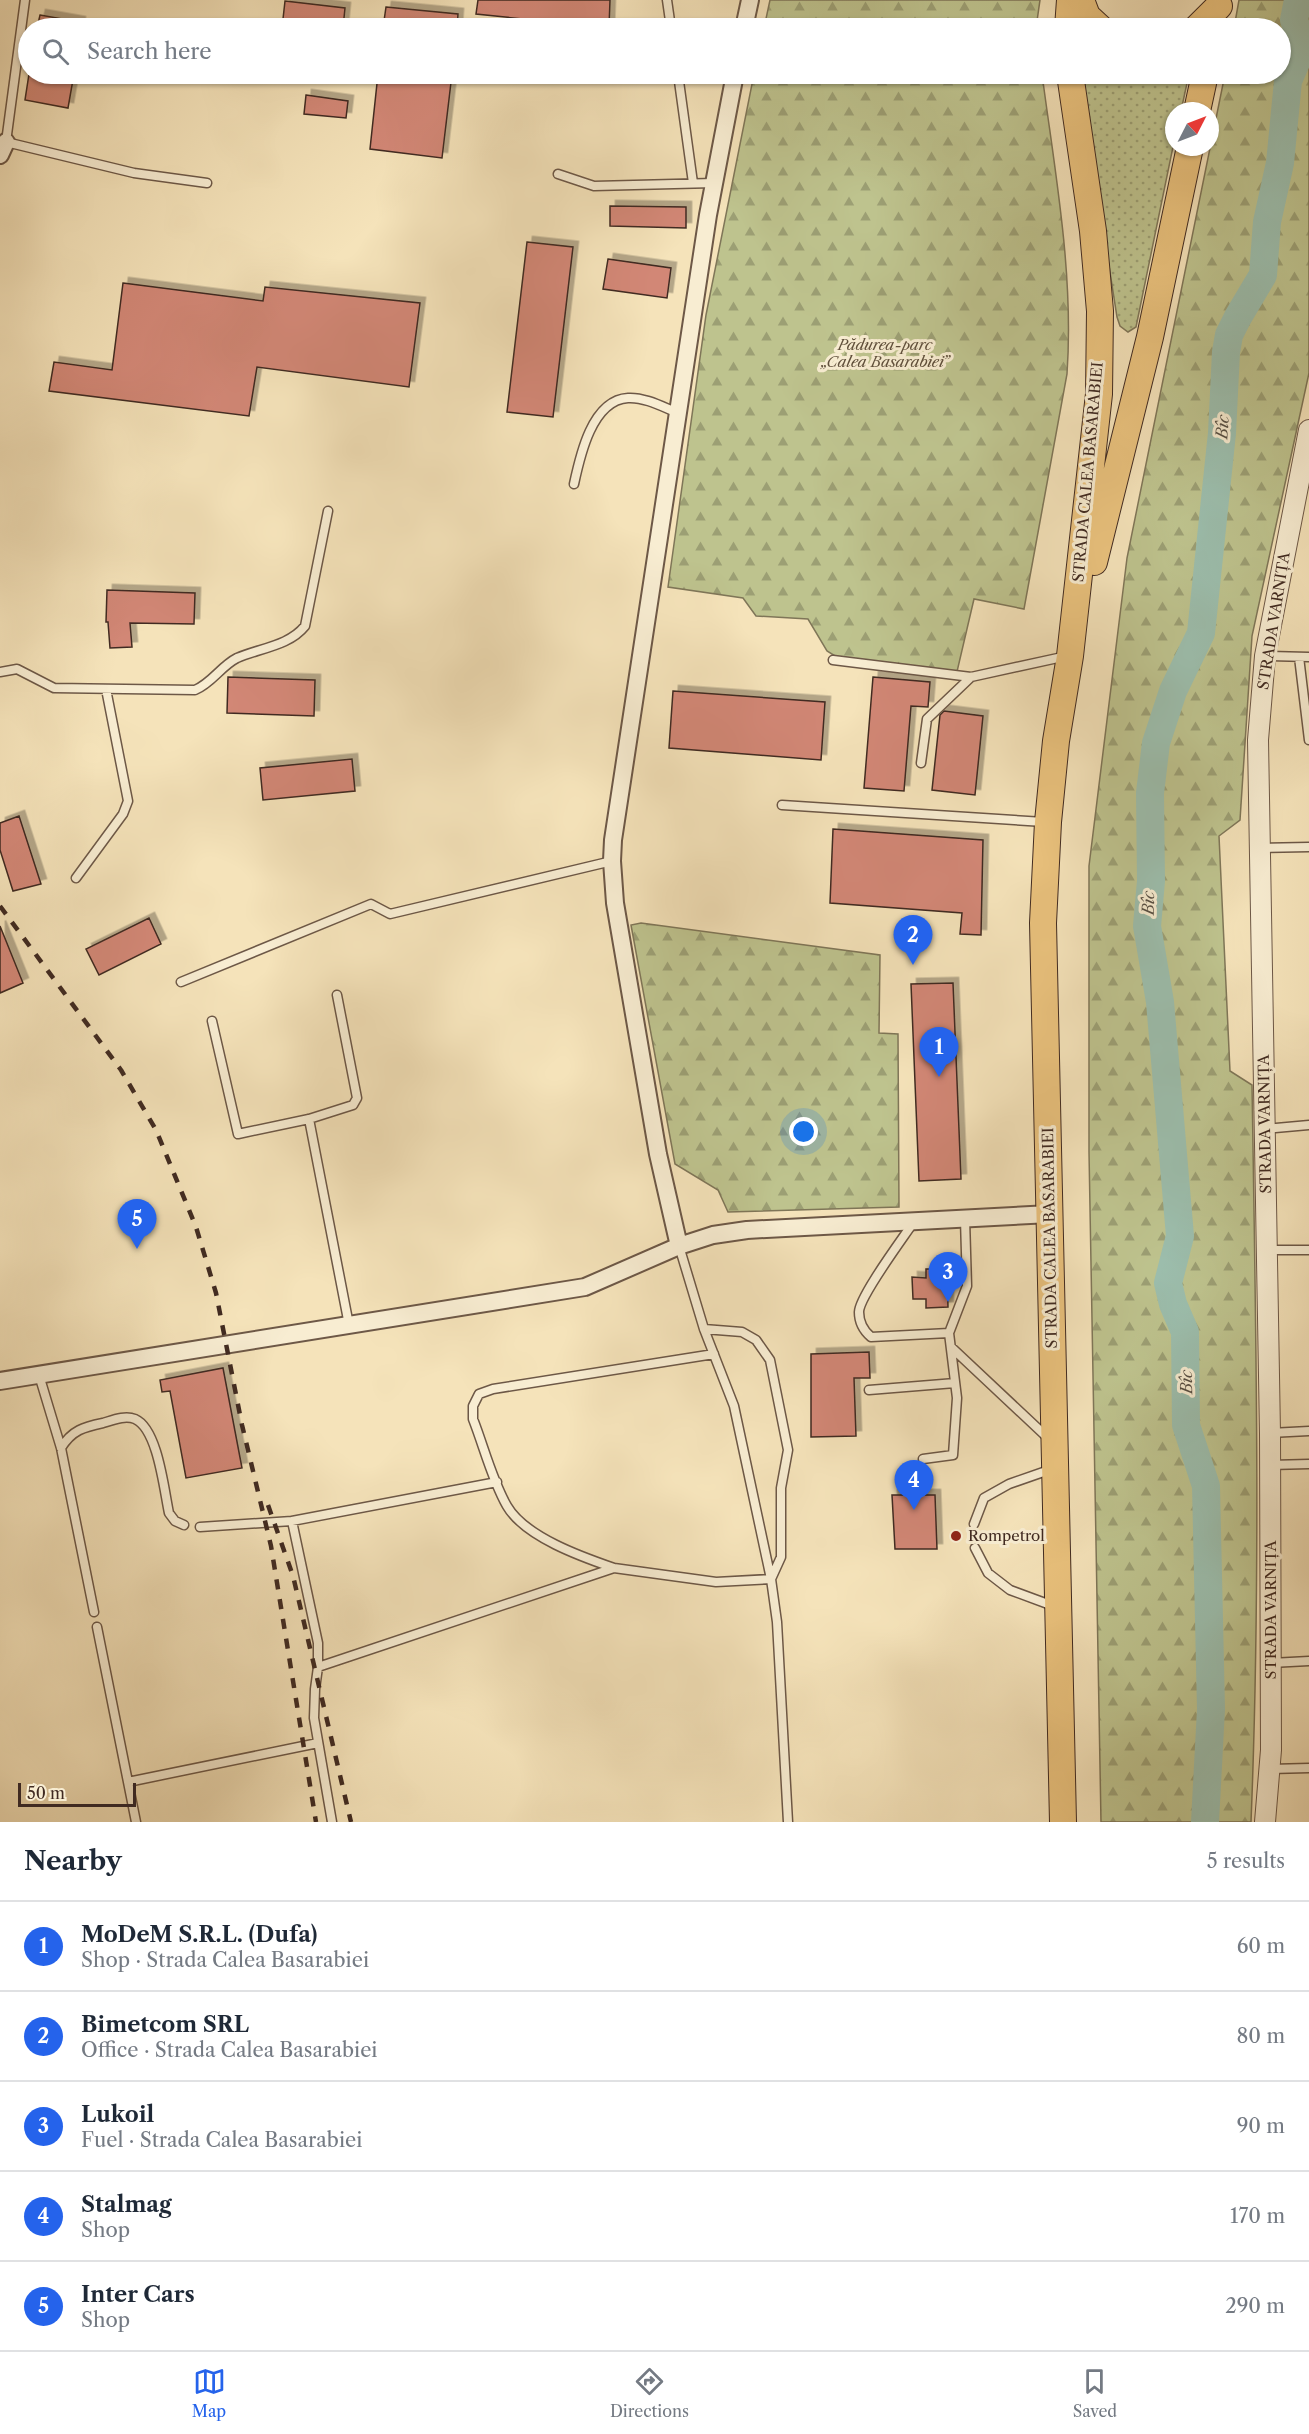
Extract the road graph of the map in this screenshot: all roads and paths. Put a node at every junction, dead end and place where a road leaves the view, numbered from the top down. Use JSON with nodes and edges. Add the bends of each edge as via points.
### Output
{"nodes":[{"id":1,"x":25,"y":0,"type":"edge"},
{"id":2,"x":667,"y":0,"type":"edge"},
{"id":3,"x":750,"y":0,"type":"edge"},
{"id":4,"x":1070,"y":0,"type":"edge"},
{"id":5,"x":1081,"y":0,"type":"edge"},
{"id":6,"x":22,"y":18,"type":"edge"},
{"id":7,"x":670,"y":18,"type":"edge"},
{"id":8,"x":746,"y":18,"type":"edge"},
{"id":9,"x":1069,"y":18,"type":"edge"},
{"id":10,"x":1089,"y":18,"type":"edge"},
{"id":11,"x":18,"y":47,"type":"edge"},
{"id":12,"x":679,"y":84,"type":"edge"},
{"id":13,"x":733,"y":84,"type":"edge"},
{"id":14,"x":1071,"y":84,"type":"edge"},
{"id":15,"x":1203,"y":84,"type":"edge"},
{"id":16,"x":1199,"y":102,"type":"edge"},
{"id":17,"x":3,"y":149,"type":"edge"},
{"id":18,"x":1188,"y":156,"type":"edge"},
{"id":19,"x":558,"y":174,"type":"dead end"},
{"id":20,"x":207,"y":183,"type":"dead end"},
{"id":21,"x":693,"y":183,"type":"junction"},
{"id":22,"x":714,"y":183,"type":"junction"},
{"id":23,"x":678,"y":413,"type":"junction"},
{"id":24,"x":1309,"y":430,"type":"edge"},
{"id":25,"x":574,"y":484,"type":"dead end"},
{"id":26,"x":328,"y":511,"type":"dead end"},
{"id":27,"x":1070,"y":656,"type":"junction"},
{"id":28,"x":1265,"y":656,"type":"junction"},
{"id":29,"x":1299,"y":657,"type":"junction"},
{"id":30,"x":1309,"y":657,"type":"edge"},
{"id":31,"x":833,"y":660,"type":"dead end"},
{"id":32,"x":0,"y":672,"type":"edge"},
{"id":33,"x":971,"y":677,"type":"junction"},
{"id":34,"x":106,"y":689,"type":"junction"},
{"id":35,"x":1309,"y":740,"type":"edge"},
{"id":36,"x":921,"y":763,"type":"dead end"},
{"id":37,"x":782,"y":805,"type":"dead end"},
{"id":38,"x":1048,"y":822,"type":"junction"},
{"id":39,"x":1309,"y":847,"type":"edge"},
{"id":40,"x":1260,"y":848,"type":"junction"},
{"id":41,"x":612,"y":861,"type":"junction"},
{"id":42,"x":76,"y":878,"type":"dead end"},
{"id":43,"x":181,"y":981,"type":"dead end"},
{"id":44,"x":338,"y":995,"type":"dead end"},
{"id":45,"x":212,"y":1021,"type":"dead end"},
{"id":46,"x":309,"y":1119,"type":"junction"},
{"id":47,"x":1309,"y":1125,"type":"edge"},
{"id":48,"x":1265,"y":1129,"type":"junction"},
{"id":49,"x":1050,"y":1214,"type":"junction"},
{"id":50,"x":965,"y":1220,"type":"junction"},
{"id":51,"x":914,"y":1222,"type":"junction"},
{"id":52,"x":679,"y":1246,"type":"junction"},
{"id":53,"x":1268,"y":1250,"type":"junction"},
{"id":54,"x":1309,"y":1250,"type":"edge"},
{"id":55,"x":349,"y":1325,"type":"junction"},
{"id":56,"x":704,"y":1329,"type":"junction"},
{"id":57,"x":949,"y":1333,"type":"junction"},
{"id":58,"x":951,"y":1347,"type":"junction"},
{"id":59,"x":714,"y":1354,"type":"junction"},
{"id":60,"x":39,"y":1375,"type":"junction"},
{"id":61,"x":0,"y":1381,"type":"edge"},
{"id":62,"x":955,"y":1383,"type":"junction"},
{"id":63,"x":869,"y":1390,"type":"dead end"},
{"id":64,"x":1309,"y":1431,"type":"edge"},
{"id":65,"x":1270,"y":1433,"type":"junction"},
{"id":66,"x":61,"y":1448,"type":"junction"},
{"id":67,"x":1055,"y":1456,"type":"junction"},
{"id":68,"x":923,"y":1459,"type":"dead end"},
{"id":69,"x":1309,"y":1464,"type":"edge"},
{"id":70,"x":1270,"y":1465,"type":"junction"},
{"id":71,"x":497,"y":1482,"type":"junction"},
{"id":72,"x":292,"y":1521,"type":"junction"},
{"id":73,"x":974,"y":1524,"type":"dead end"},
{"id":74,"x":184,"y":1526,"type":"dead end"},
{"id":75,"x":200,"y":1527,"type":"dead end"},
{"id":76,"x":975,"y":1548,"type":"dead end"},
{"id":77,"x":614,"y":1568,"type":"junction"},
{"id":78,"x":771,"y":1579,"type":"junction"},
{"id":79,"x":1058,"y":1608,"type":"junction"},
{"id":80,"x":94,"y":1612,"type":"dead end"},
{"id":81,"x":97,"y":1627,"type":"dead end"},
{"id":82,"x":1309,"y":1661,"type":"edge"},
{"id":83,"x":1271,"y":1663,"type":"junction"},
{"id":84,"x":318,"y":1667,"type":"junction"},
{"id":85,"x":318,"y":1743,"type":"junction"},
{"id":86,"x":1309,"y":1768,"type":"edge"},
{"id":87,"x":1270,"y":1770,"type":"junction"},
{"id":88,"x":128,"y":1782,"type":"junction"},
{"id":89,"x":136,"y":1822,"type":"edge"},
{"id":90,"x":332,"y":1822,"type":"edge"},
{"id":91,"x":788,"y":1822,"type":"edge"},
{"id":92,"x":1063,"y":1822,"type":"edge"},
{"id":93,"x":1265,"y":1822,"type":"edge"}],
"edges":[{"from":1,"to":6,"type":"lane"},
{"from":2,"to":7,"type":"lane"},
{"from":3,"to":8,"type":"street"},
{"from":4,"to":9,"type":"main road"},
{"from":5,"to":10,"type":"main road"},
{"from":11,"to":17,"type":"lane"},
{"from":12,"to":21,"type":"lane"},
{"from":13,"to":22,"type":"street"},
{"from":14,"to":27,"type":"main road","name":"STRADA CALEA BASARABIEI","via":[[1093,231],[1100,311],[1099,394]]},
{"from":15,"to":16,"type":"main road"},
{"from":17,"to":20,"type":"lane"},
{"from":18,"to":27,"type":"main road","name":"STRADA CALEA BASARABIEI","via":[[1150,337]]},
{"from":19,"to":21,"type":"lane","via":[[594,186]]},
{"from":21,"to":22,"type":"lane"},
{"from":22,"to":23,"type":"street"},
{"from":23,"to":25,"type":"lane","via":[[640,399],[626,398],[609,404],[581,450]]},
{"from":23,"to":41,"type":"street"},
{"from":24,"to":28,"type":"street","name":"STRADA VARNIȚA"},
{"from":26,"to":34,"type":"lane","via":[[305,626],[300,632],[236,658],[195,690]]},
{"from":27,"to":33,"type":"lane"},
{"from":27,"to":38,"type":"main road","name":"STRADA CALEA BASARABIEI"},
{"from":28,"to":29,"type":"lane"},
{"from":28,"to":40,"type":"street","name":"STRADA VARNIȚA","via":[[1258,740]]},
{"from":29,"to":30,"type":"lane"},
{"from":29,"to":35,"type":"lane"},
{"from":31,"to":33,"type":"lane"},
{"from":32,"to":34,"type":"lane","via":[[17,669],[54,688]]},
{"from":33,"to":36,"type":"lane","via":[[927,719]]},
{"from":34,"to":42,"type":"lane","via":[[128,801],[123,814]]},
{"from":37,"to":38,"type":"lane"},
{"from":38,"to":49,"type":"main road","name":"STRADA CALEA BASARABIEI","via":[[1043,923]]},
{"from":39,"to":40,"type":"lane"},
{"from":40,"to":48,"type":"street","name":"STRADA VARNIȚA"},
{"from":41,"to":43,"type":"lane","via":[[390,914],[370,904]]},
{"from":41,"to":52,"type":"street","via":[[615,903],[658,1154]]},
{"from":44,"to":46,"type":"lane","via":[[357,1098],[353,1105]]},
{"from":45,"to":46,"type":"lane","via":[[238,1134]]},
{"from":46,"to":55,"type":"lane"},
{"from":47,"to":48,"type":"lane"},
{"from":48,"to":53,"type":"street","name":"STRADA VARNIȚA"},
{"from":49,"to":50,"type":"street"},
{"from":49,"to":67,"type":"main road","name":"STRADA CALEA BASARABIEI"},
{"from":50,"to":51,"type":"street"},
{"from":50,"to":57,"type":"lane","via":[[967,1286]]},
{"from":51,"to":52,"type":"street","via":[[747,1230]]},
{"from":51,"to":57,"type":"lane","via":[[860,1303],[860,1321],[871,1337]]},
{"from":52,"to":55,"type":"street","via":[[585,1287]]},
{"from":52,"to":56,"type":"lane"},
{"from":53,"to":54,"type":"lane"},
{"from":53,"to":65,"type":"street","name":"STRADA VARNIȚA"},
{"from":55,"to":60,"type":"street"},
{"from":56,"to":59,"type":"lane"},
{"from":56,"to":78,"type":"lane","via":[[742,1332],[756,1340],[770,1360],[788,1450],[781,1488],[781,1557]]},
{"from":57,"to":58,"type":"lane"},
{"from":58,"to":62,"type":"lane"},
{"from":58,"to":67,"type":"lane"},
{"from":59,"to":71,"type":"lane","via":[[479,1394],[473,1406],[473,1419]]},
{"from":59,"to":78,"type":"lane","via":[[734,1406]]},
{"from":60,"to":61,"type":"street"},
{"from":60,"to":66,"type":"lane"},
{"from":62,"to":63,"type":"lane"},
{"from":62,"to":68,"type":"lane","via":[[953,1455]]},
{"from":64,"to":65,"type":"lane"},
{"from":65,"to":70,"type":"street","name":"STRADA VARNIȚA"},
{"from":66,"to":74,"type":"lane","via":[[81,1428],[127,1417],[137,1420],[152,1438],[169,1513]]},
{"from":66,"to":80,"type":"lane"},
{"from":67,"to":73,"type":"lane","via":[[984,1498]]},
{"from":67,"to":79,"type":"main road","name":"STRADA CALEA BASARABIEI"},
{"from":69,"to":70,"type":"lane"},
{"from":70,"to":83,"type":"street","name":"STRADA VARNIȚA"},
{"from":71,"to":72,"type":"lane"},
{"from":71,"to":77,"type":"lane","via":[[508,1507],[524,1525],[574,1555]]},
{"from":72,"to":75,"type":"lane"},
{"from":72,"to":84,"type":"lane","via":[[318,1643]]},
{"from":76,"to":79,"type":"lane","via":[[988,1574],[1010,1590]]},
{"from":77,"to":78,"type":"lane","via":[[716,1582]]},
{"from":77,"to":84,"type":"lane"},
{"from":78,"to":91,"type":"lane"},
{"from":79,"to":92,"type":"main road","name":"STRADA CALEA BASARABIEI"},
{"from":81,"to":88,"type":"lane"},
{"from":82,"to":83,"type":"lane"},
{"from":83,"to":87,"type":"street","name":"STRADA VARNIȚA"},
{"from":84,"to":85,"type":"lane","via":[[314,1718]]},
{"from":85,"to":88,"type":"lane"},
{"from":85,"to":90,"type":"lane"},
{"from":86,"to":87,"type":"lane"},
{"from":87,"to":93,"type":"street","name":"STRADA VARNIȚA"},
{"from":88,"to":89,"type":"lane"}]}
